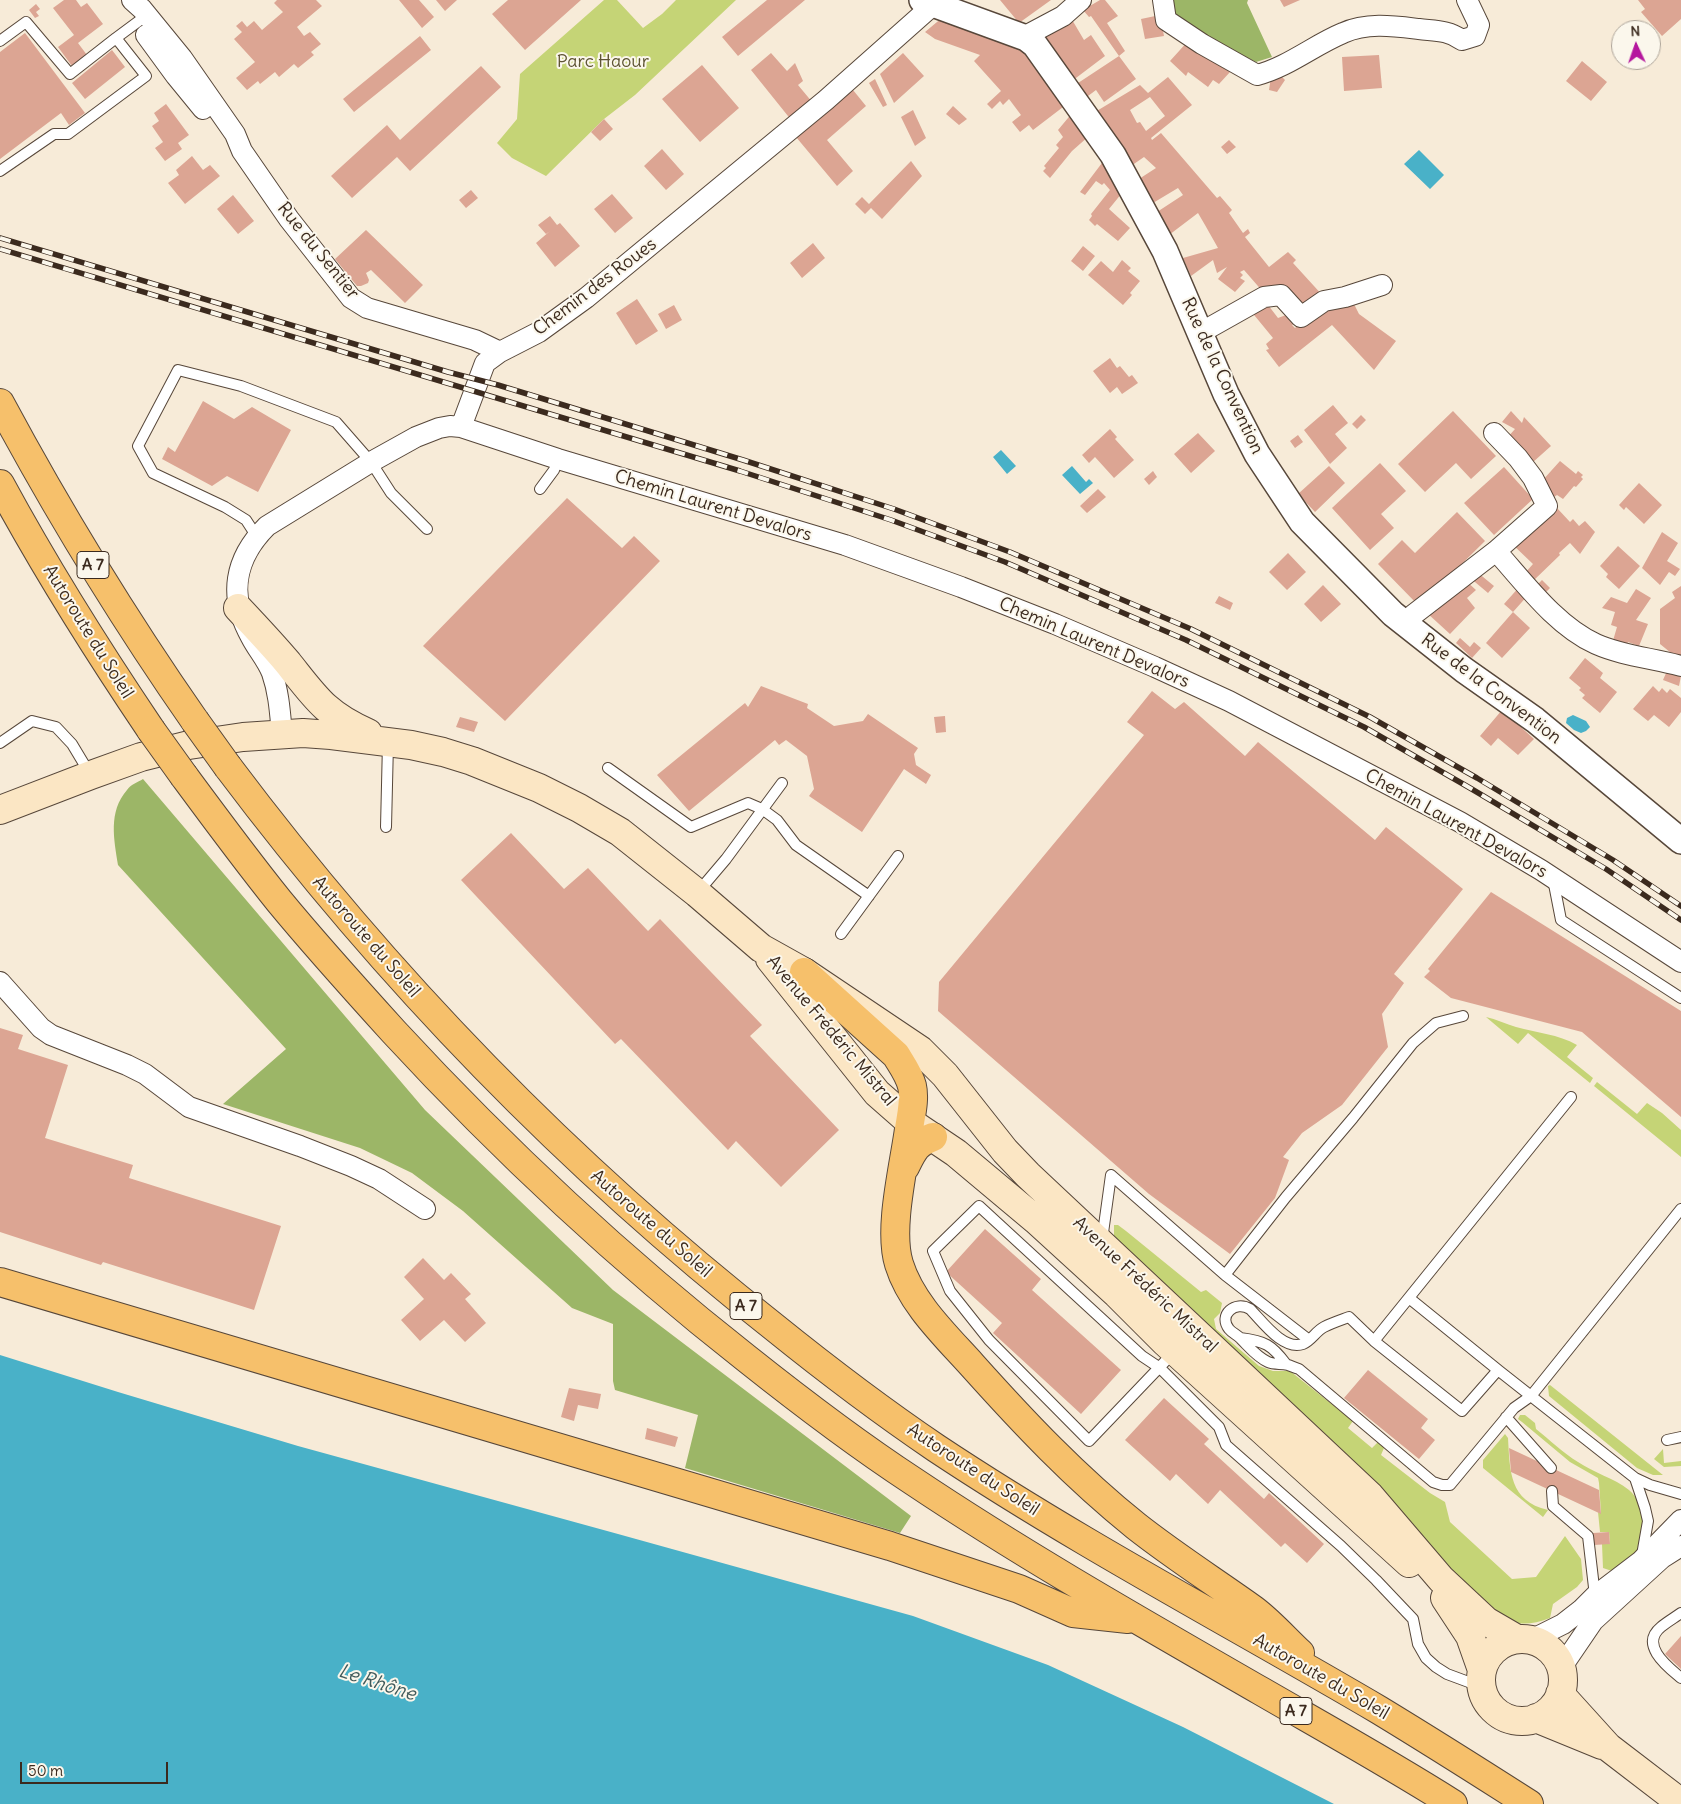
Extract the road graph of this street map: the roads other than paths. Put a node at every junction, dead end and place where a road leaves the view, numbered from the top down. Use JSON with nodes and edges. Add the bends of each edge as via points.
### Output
{"nodes":[{"id":1,"x":126,"y":0,"type":"edge"},
{"id":2,"x":132,"y":0,"type":"edge"},
{"id":3,"x":1080,"y":0,"type":"edge"},
{"id":4,"x":1163,"y":0,"type":"edge"},
{"id":5,"x":1466,"y":0,"type":"edge"},
{"id":6,"x":927,"y":3,"type":"edge"},
{"id":7,"x":142,"y":19,"type":"junction"},
{"id":8,"x":116,"y":38,"type":"junction"},
{"id":9,"x":1026,"y":38,"type":"junction"},
{"id":10,"x":0,"y":41,"type":"edge"},
{"id":11,"x":0,"y":171,"type":"edge"},
{"id":12,"x":1382,"y":285,"type":"dead end"},
{"id":13,"x":1200,"y":333,"type":"junction"},
{"id":14,"x":500,"y":352,"type":"junction"},
{"id":15,"x":0,"y":403,"type":"edge"},
{"id":16,"x":461,"y":427,"type":"junction"},
{"id":17,"x":1494,"y":433,"type":"dead end"},
{"id":18,"x":558,"y":459,"type":"junction"},
{"id":19,"x":371,"y":462,"type":"junction"},
{"id":20,"x":0,"y":484,"type":"edge"},
{"id":21,"x":540,"y":489,"type":"dead end"},
{"id":22,"x":427,"y":529,"type":"dead end"},
{"id":23,"x":257,"y":536,"type":"junction"},
{"id":24,"x":1496,"y":550,"type":"junction"},
{"id":25,"x":238,"y":608,"type":"junction"},
{"id":26,"x":1405,"y":623,"type":"junction"},
{"id":27,"x":1681,"y":666,"type":"edge"},
{"id":28,"x":282,"y":734,"type":"junction"},
{"id":29,"x":388,"y":742,"type":"junction"},
{"id":30,"x":0,"y":743,"type":"edge"},
{"id":31,"x":608,"y":768,"type":"dead end"},
{"id":32,"x":91,"y":774,"type":"junction"},
{"id":33,"x":782,"y":783,"type":"dead end"},
{"id":34,"x":762,"y":809,"type":"junction"},
{"id":35,"x":0,"y":810,"type":"edge"},
{"id":36,"x":386,"y":826,"type":"dead end"},
{"id":37,"x":1681,"y":841,"type":"edge"},
{"id":38,"x":898,"y":856,"type":"dead end"},
{"id":39,"x":1553,"y":878,"type":"junction"},
{"id":40,"x":697,"y":893,"type":"junction"},
{"id":41,"x":869,"y":896,"type":"junction"},
{"id":42,"x":841,"y":934,"type":"dead end"},
{"id":43,"x":761,"y":948,"type":"junction"},
{"id":44,"x":1681,"y":962,"type":"edge"},
{"id":45,"x":804,"y":972,"type":"junction"},
{"id":46,"x":0,"y":982,"type":"edge"},
{"id":47,"x":1681,"y":998,"type":"edge"},
{"id":48,"x":1463,"y":1016,"type":"dead end"},
{"id":49,"x":896,"y":1055,"type":"junction"},
{"id":50,"x":877,"y":1093,"type":"junction"},
{"id":51,"x":1571,"y":1097,"type":"dead end"},
{"id":52,"x":921,"y":1130,"type":"junction"},
{"id":53,"x":1681,"y":1208,"type":"edge"},
{"id":54,"x":424,"y":1209,"type":"dead end"},
{"id":55,"x":1101,"y":1243,"type":"junction"},
{"id":56,"x":1225,"y":1275,"type":"junction"},
{"id":57,"x":0,"y":1282,"type":"edge"},
{"id":58,"x":1409,"y":1298,"type":"junction"},
{"id":59,"x":1240,"y":1338,"type":"junction"},
{"id":60,"x":1309,"y":1340,"type":"junction"},
{"id":61,"x":1374,"y":1341,"type":"junction"},
{"id":62,"x":1184,"y":1347,"type":"junction"},
{"id":63,"x":1286,"y":1364,"type":"junction"},
{"id":64,"x":1498,"y":1370,"type":"junction"},
{"id":65,"x":1531,"y":1396,"type":"junction"},
{"id":66,"x":1506,"y":1417,"type":"junction"},
{"id":67,"x":1681,"y":1438,"type":"edge"},
{"id":68,"x":1666,"y":1440,"type":"dead end"},
{"id":69,"x":1551,"y":1468,"type":"dead end"},
{"id":70,"x":1635,"y":1478,"type":"junction"},
{"id":71,"x":1552,"y":1491,"type":"dead end"},
{"id":72,"x":1681,"y":1494,"type":"edge"},
{"id":73,"x":1681,"y":1520,"type":"edge"},
{"id":74,"x":1681,"y":1546,"type":"edge"},
{"id":75,"x":1641,"y":1562,"type":"junction"},
{"id":76,"x":1605,"y":1599,"type":"junction"},
{"id":77,"x":1681,"y":1613,"type":"edge"},
{"id":78,"x":1137,"y":1620,"type":"junction"},
{"id":79,"x":1524,"y":1640,"type":"junction"},
{"id":80,"x":1482,"y":1678,"type":"junction"},
{"id":81,"x":1681,"y":1678,"type":"edge"},
{"id":82,"x":1561,"y":1681,"type":"junction"},
{"id":83,"x":1336,"y":1686,"type":"junction"},
{"id":84,"x":1536,"y":1718,"type":"junction"},
{"id":85,"x":1608,"y":1748,"type":"junction"},
{"id":86,"x":1681,"y":1803,"type":"edge"},
{"id":87,"x":1453,"y":1804,"type":"edge"},
{"id":88,"x":1529,"y":1804,"type":"edge"}],
"edges":[{"from":1,"to":7,"type":"street","name":"Rue du Sentier","via":[[133,17]]},
{"from":2,"to":7,"type":"street","name":"Rue du Sentier"},
{"from":3,"to":9,"type":"street","via":[[1063,16]]},
{"from":4,"to":5,"type":"street","via":[[1166,20],[1257,75],[1273,71],[1344,32],[1370,26],[1452,33],[1462,40],[1475,36],[1479,25]]},
{"from":6,"to":9,"type":"street"},
{"from":6,"to":14,"type":"street","name":"Chemin des Roues","via":[[826,100],[625,266],[539,332]]},
{"from":7,"to":8,"type":"lane"},
{"from":7,"to":14,"type":"street","name":"Rue du Sentier","via":[[182,58],[289,219],[351,298],[367,308],[475,340]]},
{"from":8,"to":10,"type":"lane","via":[[70,74],[26,22]]},
{"from":8,"to":11,"type":"lane","via":[[146,76],[68,134],[54,134]]},
{"from":9,"to":13,"type":"street","name":"Rue de la Convention","via":[[1035,45],[1113,155],[1166,251]]},
{"from":12,"to":13,"type":"street","via":[[1324,301],[1301,317],[1281,295],[1264,297]]},
{"from":13,"to":26,"type":"street","name":"Rue de la Convention","via":[[1257,454],[1302,522]]},
{"from":14,"to":16,"type":"street","name":"Chemin des Roues","via":[[485,363]]},
{"from":15,"to":83,"type":"highway","name":"Autoroute du Soleil","number":"A 7","bridge":true,"via":[[100,578],[154,662],[271,825],[388,964],[532,1116],[639,1215],[727,1290],[829,1371],[943,1452],[1035,1511]]},
{"from":16,"to":18,"type":"street","name":"Chemin Laurent Devalors"},
{"from":16,"to":19,"type":"street","via":[[439,428]]},
{"from":17,"to":24,"type":"street","via":[[1533,478],[1547,506]]},
{"from":18,"to":21,"type":"lane"},
{"from":18,"to":39,"type":"street","name":"Chemin Laurent Devalors","via":[[845,545],[1055,624],[1229,701],[1460,822]]},
{"from":19,"to":22,"type":"lane","via":[[391,493]]},
{"from":19,"to":23,"type":"street","via":[[267,526]]},
{"from":19,"to":23,"type":"lane","via":[[336,422],[241,386],[178,370],[138,446],[153,473],[225,507],[246,520]]},
{"from":20,"to":78,"type":"highway","name":"Autoroute du Soleil","number":"A 7","bridge":true,"via":[[72,608],[184,776],[282,905],[438,1079],[610,1245],[780,1385],[903,1474],[1015,1547]]},
{"from":23,"to":25,"type":"street","via":[[245,553],[238,574]]},
{"from":24,"to":26,"type":"street"},
{"from":24,"to":27,"type":"street","via":[[1557,619],[1595,643],[1632,656]]},
{"from":25,"to":28,"type":"street","via":[[274,679]]},
{"from":25,"to":29,"type":"main road","via":[[330,713]]},
{"from":26,"to":37,"type":"street","name":"Rue de la Convention","via":[[1534,720]]},
{"from":28,"to":29,"type":"main road","name":"Avenue Frédéric Mistral","via":[[331,735]]},
{"from":28,"to":32,"type":"main road","name":"Avenue Frédéric Mistral","via":[[189,745]]},
{"from":29,"to":36,"type":"lane"},
{"from":29,"to":40,"type":"main road","name":"Avenue Frédéric Mistral","via":[[464,758],[555,796],[620,832]]},
{"from":30,"to":32,"type":"lane","via":[[32,721],[56,727],[72,744]]},
{"from":31,"to":34,"type":"lane","via":[[690,827],[748,803]]},
{"from":32,"to":35,"type":"main road","name":"Avenue Frédéric Mistral"},
{"from":33,"to":34,"type":"lane"},
{"from":34,"to":40,"type":"lane"},
{"from":34,"to":41,"type":"lane","via":[[777,820],[796,845]]},
{"from":38,"to":41,"type":"lane"},
{"from":39,"to":44,"type":"street","name":"Chemin Laurent Devalors"},
{"from":39,"to":47,"type":"lane","via":[[1561,920]]},
{"from":40,"to":43,"type":"main road","name":"Avenue Frédéric Mistral"},
{"from":41,"to":42,"type":"lane"},
{"from":43,"to":45,"type":"main road","name":"Avenue Frédéric Mistral"},
{"from":43,"to":50,"type":"main road","name":"Avenue Frédéric Mistral"},
{"from":45,"to":49,"type":"highway"},
{"from":45,"to":55,"type":"main road","name":"Avenue Frédéric Mistral","via":[[920,1050],[945,1075],[1005,1151]]},
{"from":46,"to":54,"type":"street","via":[[51,1035],[145,1074],[189,1107],[300,1146],[379,1179]]},
{"from":48,"to":56,"type":"lane","via":[[1436,1023],[1413,1044]]},
{"from":49,"to":50,"type":"main road","via":[[898,1074],[886,1091]]},
{"from":49,"to":52,"type":"highway","via":[[913,1087]]},
{"from":50,"to":52,"type":"main road","name":"Avenue Frédéric Mistral"},
{"from":51,"to":58,"type":"lane"},
{"from":52,"to":62,"type":"main road","name":"Avenue Frédéric Mistral","via":[[956,1153],[1117,1294]]},
{"from":52,"to":83,"type":"highway","via":[[903,1173],[895,1244],[899,1264],[921,1306],[1027,1426],[1067,1466],[1137,1526],[1256,1612]]},
{"from":53,"to":65,"type":"lane"},
{"from":55,"to":56,"type":"lane","via":[[1111,1175]]},
{"from":55,"to":62,"type":"main road","name":"Avenue Frédéric Mistral"},
{"from":56,"to":60,"type":"lane"},
{"from":57,"to":78,"type":"highway","via":[[890,1546],[1019,1590],[1073,1613]]},
{"from":58,"to":61,"type":"lane"},
{"from":58,"to":64,"type":"lane"},
{"from":59,"to":60,"type":"lane","via":[[1226,1323],[1228,1312],[1233,1307],[1245,1305],[1287,1343],[1296,1345]]},
{"from":59,"to":63,"type":"lane","via":[[1269,1362]]},
{"from":59,"to":63,"type":"lane","via":[[1269,1345]]},
{"from":60,"to":61,"type":"lane","via":[[1322,1328],[1349,1317]]},
{"from":61,"to":64,"type":"lane","via":[[1462,1411]]},
{"from":62,"to":62,"type":"lane","via":[[1142,1356],[979,1206],[933,1251],[950,1291],[989,1340],[1089,1441]]},
{"from":62,"to":79,"type":"main road","name":"Avenue Frédéric Mistral","via":[[1370,1496],[1441,1579],[1486,1621]]},
{"from":62,"to":80,"type":"main road","name":"Avenue Frédéric Mistral","via":[[1446,1600],[1470,1636]]},
{"from":62,"to":80,"type":"lane","via":[[1226,1445],[1340,1546],[1413,1618],[1418,1644],[1426,1658],[1447,1674]]},
{"from":63,"to":66,"type":"lane","via":[[1299,1369],[1438,1484],[1450,1485]]},
{"from":64,"to":65,"type":"lane"},
{"from":65,"to":66,"type":"lane"},
{"from":65,"to":70,"type":"lane"},
{"from":66,"to":69,"type":"lane"},
{"from":67,"to":68,"type":"lane"},
{"from":70,"to":72,"type":"lane"},
{"from":70,"to":75,"type":"lane","via":[[1648,1521]]},
{"from":71,"to":76,"type":"lane","via":[[1553,1506],[1588,1536]]},
{"from":73,"to":75,"type":"street"},
{"from":74,"to":76,"type":"street"},
{"from":75,"to":76,"type":"street"},
{"from":76,"to":79,"type":"street","via":[[1563,1624]]},
{"from":76,"to":82,"type":"street"},
{"from":77,"to":81,"type":"lane","via":[[1659,1628],[1653,1640],[1659,1659]]},
{"from":78,"to":87,"type":"highway","name":"Autoroute du Soleil","number":"A 7"},
{"from":79,"to":80,"type":"main road","via":[[1508,1642],[1491,1653]]},
{"from":79,"to":82,"type":"main road","via":[[1546,1646],[1557,1659]]},
{"from":80,"to":84,"type":"main road","via":[[1485,1697],[1506,1717],[1516,1720]]},
{"from":82,"to":84,"type":"main road","via":[[1552,1707]]},
{"from":82,"to":85,"type":"main road"},
{"from":83,"to":88,"type":"highway","name":"Autoroute du Soleil","number":"A 7"},
{"from":84,"to":85,"type":"main road"},
{"from":85,"to":86,"type":"main road"}]}
